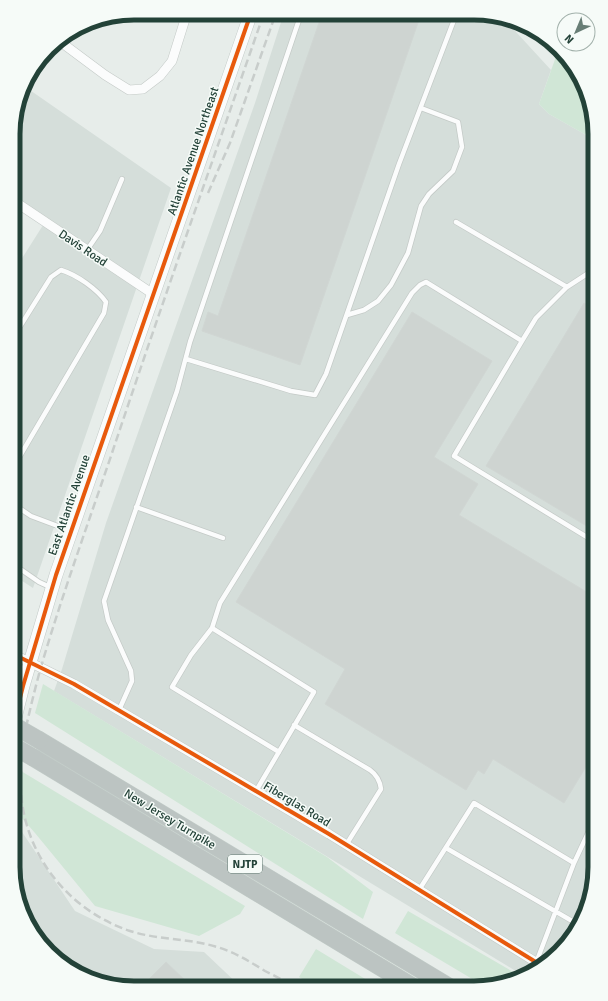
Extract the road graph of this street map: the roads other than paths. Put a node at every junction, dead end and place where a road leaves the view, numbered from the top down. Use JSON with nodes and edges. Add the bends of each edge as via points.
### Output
{"nodes":[{"id":1,"x":185,"y":20,"type":"edge"},
{"id":2,"x":249,"y":20,"type":"edge"},
{"id":3,"x":299,"y":20,"type":"edge"},
{"id":4,"x":454,"y":20,"type":"edge"},
{"id":5,"x":64,"y":44,"type":"edge"},
{"id":6,"x":421,"y":108,"type":"junction"},
{"id":7,"x":122,"y":179,"type":"dead end"},
{"id":8,"x":20,"y":205,"type":"edge"},
{"id":9,"x":456,"y":222,"type":"dead end"},
{"id":10,"x":87,"y":250,"type":"junction"},
{"id":11,"x":586,"y":274,"type":"edge"},
{"id":12,"x":567,"y":287,"type":"junction"},
{"id":13,"x":153,"y":294,"type":"junction"},
{"id":14,"x":347,"y":315,"type":"junction"},
{"id":15,"x":20,"y":326,"type":"edge"},
{"id":16,"x":522,"y":341,"type":"junction"},
{"id":17,"x":186,"y":359,"type":"junction"},
{"id":18,"x":20,"y":456,"type":"edge"},
{"id":19,"x":136,"y":507,"type":"junction"},
{"id":20,"x":20,"y":508,"type":"edge"},
{"id":21,"x":70,"y":532,"type":"junction"},
{"id":22,"x":223,"y":538,"type":"dead end"},
{"id":23,"x":588,"y":538,"type":"edge"},
{"id":24,"x":20,"y":569,"type":"edge"},
{"id":25,"x":52,"y":588,"type":"junction"},
{"id":26,"x":212,"y":628,"type":"junction"},
{"id":27,"x":20,"y":657,"type":"edge"},
{"id":28,"x":36,"y":665,"type":"junction"},
{"id":29,"x":20,"y":707,"type":"edge"},
{"id":30,"x":119,"y":710,"type":"junction"},
{"id":31,"x":294,"y":725,"type":"junction"},
{"id":32,"x":20,"y":729,"type":"edge"},
{"id":33,"x":20,"y":750,"type":"edge"},
{"id":34,"x":279,"y":752,"type":"junction"},
{"id":35,"x":256,"y":791,"type":"junction"},
{"id":36,"x":588,"y":833,"type":"edge"},
{"id":37,"x":346,"y":845,"type":"junction"},
{"id":38,"x":446,"y":848,"type":"junction"},
{"id":39,"x":574,"y":862,"type":"junction"},
{"id":40,"x":420,"y":890,"type":"junction"},
{"id":41,"x":556,"y":911,"type":"junction"},
{"id":42,"x":574,"y":922,"type":"edge"},
{"id":43,"x":539,"y":961,"type":"edge"},
{"id":44,"x":536,"y":963,"type":"edge"},
{"id":45,"x":403,"y":981,"type":"edge"},
{"id":46,"x":439,"y":981,"type":"edge"}],
"edges":[{"from":1,"to":5,"type":"street","via":[[172,61],[160,76],[143,89],[129,90]]},
{"from":2,"to":13,"type":"street","name":"Atlantic Avenue Northeast"},
{"from":3,"to":17,"type":"lane"},
{"from":4,"to":6,"type":"lane"},
{"from":6,"to":14,"type":"lane"},
{"from":6,"to":14,"type":"lane","via":[[458,122],[462,147],[453,171],[429,194],[421,206],[408,253],[391,285],[378,301],[364,310]]},
{"from":7,"to":10,"type":"lane","via":[[100,231]]},
{"from":8,"to":10,"type":"street","name":"Davis Road"},
{"from":9,"to":12,"type":"lane"},
{"from":10,"to":13,"type":"street","name":"Davis Road"},
{"from":11,"to":12,"type":"lane"},
{"from":12,"to":16,"type":"lane","via":[[536,318]]},
{"from":13,"to":21,"type":"street","name":"East Atlantic Avenue"},
{"from":14,"to":17,"type":"lane","via":[[326,374],[315,395],[291,391]]},
{"from":15,"to":18,"type":"lane","via":[[51,277],[61,270],[69,272],[100,293],[106,302],[104,313]]},
{"from":16,"to":23,"type":"lane","via":[[454,456]]},
{"from":16,"to":26,"type":"lane","via":[[426,282],[420,285],[412,293],[220,603]]},
{"from":17,"to":19,"type":"lane"},
{"from":19,"to":22,"type":"lane"},
{"from":19,"to":30,"type":"lane","via":[[104,601],[108,620],[131,671],[132,681]]},
{"from":20,"to":21,"type":"lane","via":[[31,516]]},
{"from":21,"to":25,"type":"street","name":"East Atlantic Avenue"},
{"from":24,"to":25,"type":"lane"},
{"from":25,"to":28,"type":"street","name":"East Atlantic Avenue"},
{"from":26,"to":31,"type":"lane","via":[[314,692]]},
{"from":26,"to":34,"type":"lane","via":[[191,655],[172,687]]},
{"from":27,"to":28,"type":"street","name":"Fiberglas Road"},
{"from":28,"to":29,"type":"street","name":"East Atlantic Avenue"},
{"from":28,"to":30,"type":"street","name":"Fiberglas Road"},
{"from":30,"to":35,"type":"street","name":"Fiberglas Road"},
{"from":31,"to":34,"type":"lane"},
{"from":31,"to":37,"type":"lane","via":[[370,770],[380,783],[380,789]]},
{"from":32,"to":46,"type":"highway","name":"New Jersey Turnpike","number":"NJTP","bridge":true},
{"from":33,"to":45,"type":"highway","name":"New Jersey Turnpike","number":"NJTP","bridge":true},
{"from":34,"to":35,"type":"lane"},
{"from":35,"to":37,"type":"street","name":"Fiberglas Road"},
{"from":36,"to":39,"type":"lane"},
{"from":37,"to":40,"type":"street","name":"Fiberglas Road"},
{"from":38,"to":39,"type":"lane","via":[[474,803]]},
{"from":38,"to":40,"type":"lane"},
{"from":38,"to":41,"type":"lane"},
{"from":39,"to":41,"type":"lane"},
{"from":40,"to":44,"type":"street","name":"Fiberglas Road"},
{"from":41,"to":42,"type":"lane"},
{"from":41,"to":43,"type":"lane"}]}
